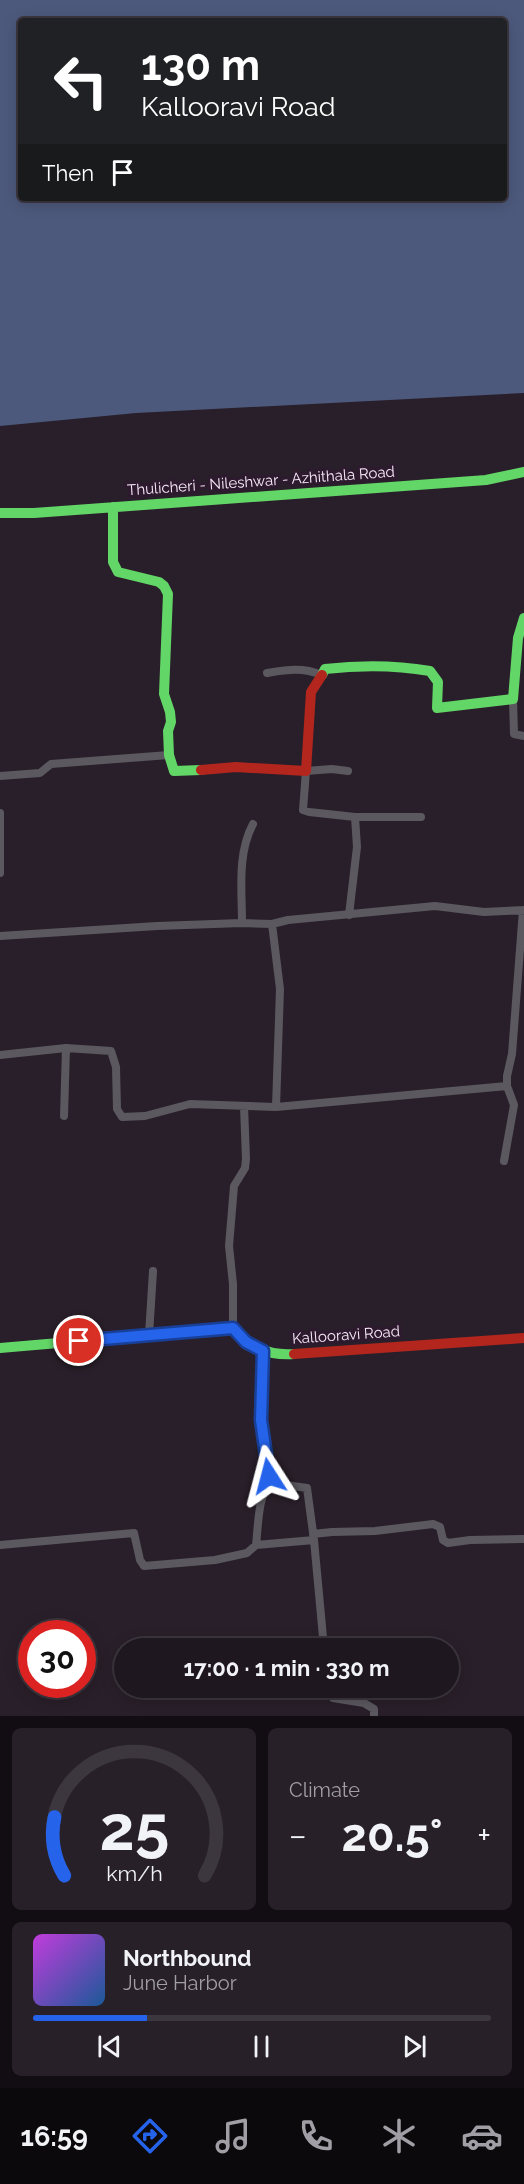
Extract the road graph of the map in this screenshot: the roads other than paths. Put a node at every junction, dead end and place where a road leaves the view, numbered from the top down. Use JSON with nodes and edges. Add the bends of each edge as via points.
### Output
{"nodes":[{"id":1,"x":524,"y":472,"type":"edge"},
{"id":2,"x":113,"y":507,"type":"junction"},
{"id":3,"x":0,"y":513,"type":"edge"},
{"id":4,"x":524,"y":618,"type":"edge"},
{"id":5,"x":267,"y":673,"type":"dead end"},
{"id":6,"x":321,"y":675,"type":"junction"},
{"id":7,"x":513,"y":699,"type":"junction"},
{"id":8,"x":524,"y":736,"type":"edge"},
{"id":9,"x":170,"y":755,"type":"junction"},
{"id":10,"x":306,"y":771,"type":"junction"},
{"id":11,"x":348,"y":771,"type":"dead end"},
{"id":12,"x":0,"y":776,"type":"edge"},
{"id":13,"x":0,"y":813,"type":"edge"},
{"id":14,"x":421,"y":816,"type":"dead end"},
{"id":15,"x":355,"y":817,"type":"junction"},
{"id":16,"x":253,"y":824,"type":"dead end"},
{"id":17,"x":0,"y":873,"type":"edge"},
{"id":18,"x":523,"y":910,"type":"edge"},
{"id":19,"x":349,"y":915,"type":"junction"},
{"id":20,"x":242,"y":923,"type":"junction"},
{"id":21,"x":272,"y":924,"type":"junction"},
{"id":22,"x":0,"y":936,"type":"edge"},
{"id":23,"x":66,"y":1048,"type":"junction"},
{"id":24,"x":0,"y":1055,"type":"edge"},
{"id":25,"x":507,"y":1086,"type":"junction"},
{"id":26,"x":244,"y":1106,"type":"junction"},
{"id":27,"x":276,"y":1107,"type":"junction"},
{"id":28,"x":64,"y":1116,"type":"dead end"},
{"id":29,"x":504,"y":1161,"type":"dead end"},
{"id":30,"x":153,"y":1271,"type":"dead end"},
{"id":31,"x":233,"y":1328,"type":"junction"},
{"id":32,"x":149,"y":1335,"type":"junction"},
{"id":33,"x":524,"y":1338,"type":"edge"},
{"id":34,"x":0,"y":1348,"type":"edge"},
{"id":35,"x":263,"y":1351,"type":"junction"},
{"id":36,"x":271,"y":1483,"type":"junction"},
{"id":37,"x":313,"y":1537,"type":"junction"},
{"id":38,"x":524,"y":1539,"type":"edge"},
{"id":39,"x":0,"y":1545,"type":"edge"},
{"id":40,"x":256,"y":1545,"type":"junction"},
{"id":41,"x":323,"y":1638,"type":"edge"},
{"id":42,"x":333,"y":1698,"type":"edge"},
{"id":43,"x":374,"y":1716,"type":"edge"}],
"edges":[{"from":1,"to":2,"type":"main road","name":"Thulicheri - Nileshwar - Azhithala Road","via":[[486,480]]},
{"from":2,"to":3,"type":"main road","name":"Thulicheri - Nileshwar - Azhithala Road"},
{"from":2,"to":9,"type":"main road","via":[[115,569],[159,582],[168,594],[164,694],[171,722]]},
{"from":4,"to":7,"type":"main road","via":[[519,632]]},
{"from":5,"to":6,"type":"street","via":[[296,669]]},
{"from":6,"to":7,"type":"main road","via":[[325,669],[345,666],[405,666],[430,671],[438,682],[437,708]]},
{"from":6,"to":10,"type":"main road","via":[[311,692]]},
{"from":7,"to":8,"type":"street","via":[[514,734]]},
{"from":9,"to":10,"type":"main road","via":[[174,771],[242,767]]},
{"from":9,"to":12,"type":"street","via":[[51,764],[40,773]]},
{"from":10,"to":11,"type":"street"},
{"from":10,"to":15,"type":"street","via":[[303,810]]},
{"from":13,"to":17,"type":"street"},
{"from":14,"to":15,"type":"street"},
{"from":15,"to":19,"type":"street","via":[[357,847]]},
{"from":16,"to":20,"type":"street","via":[[245,839],[242,865]]},
{"from":18,"to":19,"type":"street","via":[[484,912],[435,906]]},
{"from":18,"to":25,"type":"street"},
{"from":19,"to":21,"type":"street"},
{"from":20,"to":21,"type":"street"},
{"from":20,"to":22,"type":"street"},
{"from":21,"to":27,"type":"street","via":[[280,989]]},
{"from":23,"to":24,"type":"street"},
{"from":23,"to":26,"type":"street","via":[[111,1051],[116,1067],[117,1109],[122,1117],[145,1116],[190,1104]]},
{"from":23,"to":28,"type":"street"},
{"from":25,"to":27,"type":"street"},
{"from":25,"to":29,"type":"street","via":[[514,1105]]},
{"from":26,"to":27,"type":"street"},
{"from":26,"to":31,"type":"street","via":[[246,1159],[234,1186],[229,1246]]},
{"from":30,"to":32,"type":"street"},
{"from":31,"to":32,"type":"main road"},
{"from":31,"to":35,"type":"main road","name":"Kallooravi Road","via":[[246,1342]]},
{"from":32,"to":34,"type":"main road"},
{"from":33,"to":35,"type":"main road","name":"Kallooravi Road","via":[[321,1353],[276,1355]]},
{"from":35,"to":36,"type":"street","via":[[261,1420]]},
{"from":36,"to":37,"type":"street","via":[[307,1488]]},
{"from":36,"to":40,"type":"street","via":[[261,1501]]},
{"from":37,"to":38,"type":"street","via":[[433,1524],[440,1527],[448,1543]]},
{"from":37,"to":40,"type":"street"},
{"from":37,"to":41,"type":"street"},
{"from":39,"to":40,"type":"street","via":[[134,1533],[144,1566],[215,1560],[247,1553]]},
{"from":42,"to":43,"type":"street","via":[[369,1705]]}]}
